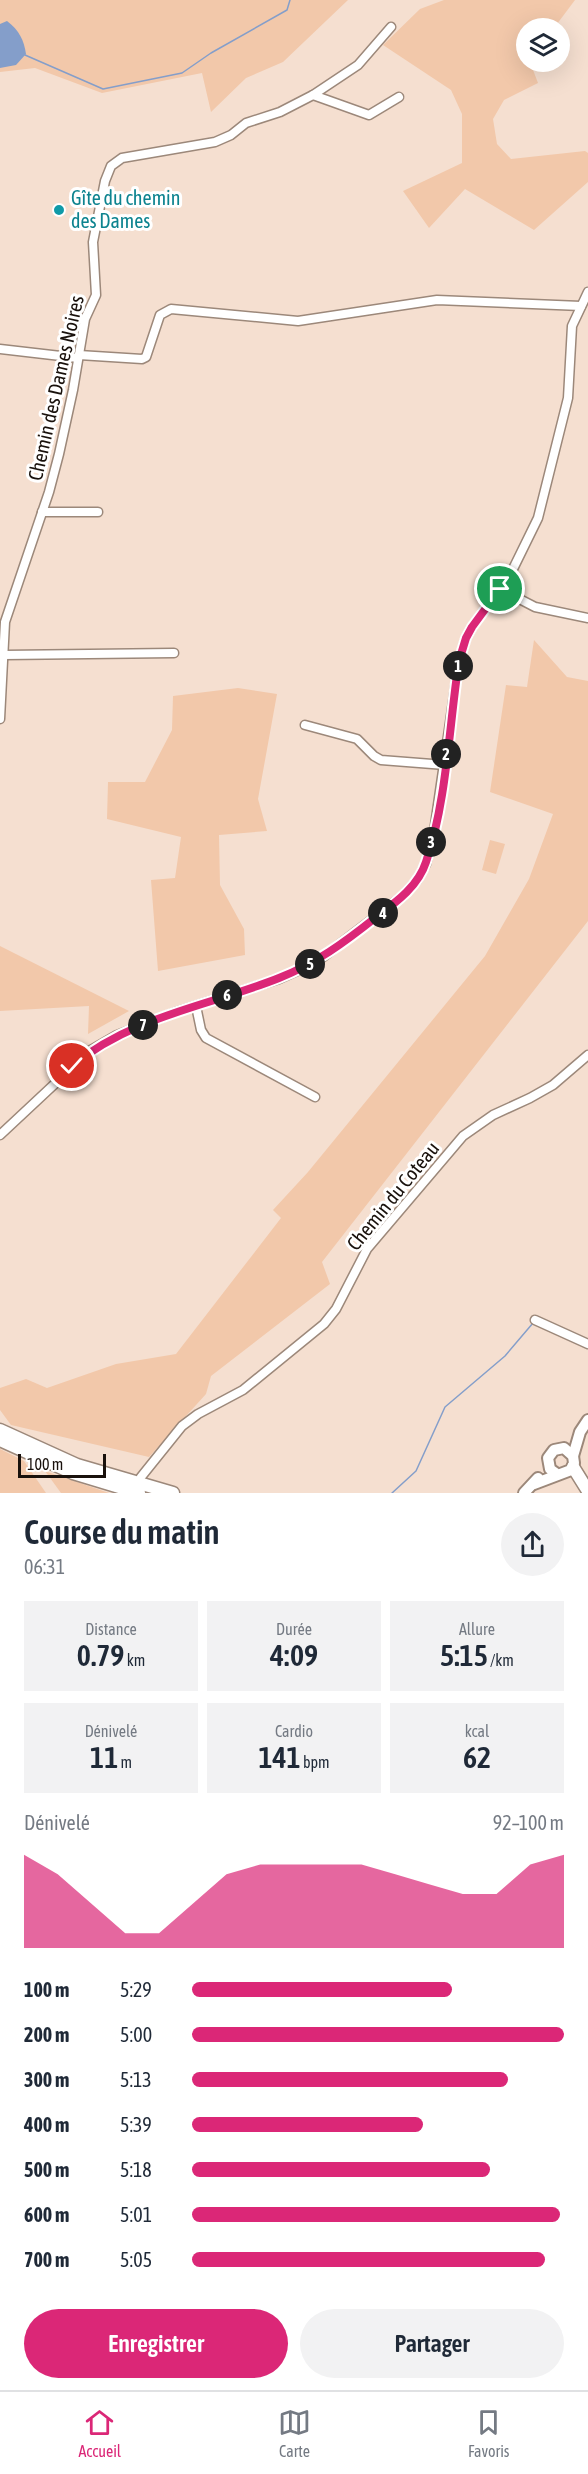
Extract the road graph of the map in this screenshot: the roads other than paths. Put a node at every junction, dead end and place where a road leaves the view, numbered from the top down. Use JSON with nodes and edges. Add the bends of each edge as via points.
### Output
{"nodes":[{"id":1,"x":391,"y":27,"type":"dead end"},
{"id":2,"x":313,"y":95,"type":"junction"},
{"id":3,"x":399,"y":97,"type":"dead end"},
{"id":4,"x":588,"y":292,"type":"edge"},
{"id":5,"x":581,"y":306,"type":"junction"},
{"id":6,"x":0,"y":349,"type":"edge"},
{"id":7,"x":78,"y":357,"type":"junction"},
{"id":8,"x":42,"y":512,"type":"junction"},
{"id":9,"x":98,"y":512,"type":"dead end"},
{"id":10,"x":500,"y":589,"type":"junction"},
{"id":11,"x":588,"y":618,"type":"edge"},
{"id":12,"x":2,"y":622,"type":"edge"},
{"id":13,"x":174,"y":653,"type":"dead end"},
{"id":14,"x":4,"y":655,"type":"junction"},
{"id":15,"x":0,"y":719,"type":"edge"},
{"id":16,"x":305,"y":725,"type":"dead end"},
{"id":17,"x":445,"y":765,"type":"junction"},
{"id":18,"x":196,"y":1006,"type":"junction"},
{"id":19,"x":588,"y":1055,"type":"edge"},
{"id":20,"x":315,"y":1097,"type":"dead end"},
{"id":21,"x":0,"y":1135,"type":"edge"},
{"id":22,"x":535,"y":1320,"type":"dead end"},
{"id":23,"x":588,"y":1344,"type":"edge"},
{"id":24,"x":588,"y":1420,"type":"edge"},
{"id":25,"x":0,"y":1430,"type":"edge"},
{"id":26,"x":580,"y":1432,"type":"junction"},
{"id":27,"x":0,"y":1440,"type":"edge"},
{"id":28,"x":560,"y":1448,"type":"junction"},
{"id":29,"x":548,"y":1462,"type":"junction"},
{"id":30,"x":567,"y":1468,"type":"junction"},
{"id":31,"x":141,"y":1477,"type":"dead end"},
{"id":32,"x":534,"y":1484,"type":"junction"},
{"id":33,"x":588,"y":1491,"type":"edge"},
{"id":34,"x":139,"y":1493,"type":"edge"},
{"id":35,"x":173,"y":1493,"type":"edge"},
{"id":36,"x":524,"y":1493,"type":"edge"},
{"id":37,"x":583,"y":1493,"type":"edge"}],
"edges":[{"from":1,"to":2,"type":"street","name":"Chemin des Dames Noires","via":[[358,65]]},
{"from":2,"to":3,"type":"street","via":[[369,115]]},
{"from":2,"to":7,"type":"street","name":"Chemin des Dames Noires","via":[[246,123],[215,142],[115,161],[105,181],[93,242],[96,295],[85,319]]},
{"from":4,"to":5,"type":"street"},
{"from":5,"to":7,"type":"street","via":[[437,300],[298,321],[171,309],[160,315],[146,357]]},
{"from":5,"to":10,"type":"street","via":[[571,333],[568,398],[544,501],[530,537]]},
{"from":6,"to":7,"type":"street"},
{"from":7,"to":8,"type":"street","name":"Chemin des Dames Noires","via":[[59,454]]},
{"from":8,"to":9,"type":"street"},
{"from":8,"to":12,"type":"street","name":"Chemin des Dames Noires"},
{"from":10,"to":11,"type":"street","via":[[536,607]]},
{"from":10,"to":17,"type":"street","via":[[466,638],[459,661]]},
{"from":12,"to":14,"type":"street","name":"Chemin des Dames Noires"},
{"from":13,"to":14,"type":"street"},
{"from":14,"to":15,"type":"street","name":"Chemin des Dames Noires"},
{"from":16,"to":17,"type":"street","via":[[357,739],[381,760]]},
{"from":17,"to":18,"type":"street","via":[[426,864],[404,896],[315,963]]},
{"from":18,"to":20,"type":"street","via":[[201,1030],[207,1038]]},
{"from":18,"to":21,"type":"street","via":[[117,1035],[91,1050]]},
{"from":19,"to":31,"type":"street","name":"Chemin du Coteau","via":[[553,1085],[493,1115],[463,1136],[367,1249],[324,1324],[243,1390],[187,1422]]},
{"from":22,"to":23,"type":"street"},
{"from":24,"to":26,"type":"main road"},
{"from":25,"to":35,"type":"highway","via":[[77,1465]]},
{"from":26,"to":28,"type":"main road"},
{"from":26,"to":30,"type":"main road"},
{"from":27,"to":34,"type":"highway","via":[[73,1473]]},
{"from":28,"to":29,"type":"main road","via":[[551,1452]]},
{"from":28,"to":30,"type":"main road","via":[[568,1450]]},
{"from":29,"to":30,"type":"main road","via":[[550,1469]]},
{"from":29,"to":32,"type":"main road"},
{"from":30,"to":32,"type":"main road"},
{"from":30,"to":33,"type":"highway"},
{"from":30,"to":37,"type":"highway"},
{"from":32,"to":36,"type":"main road"}]}
